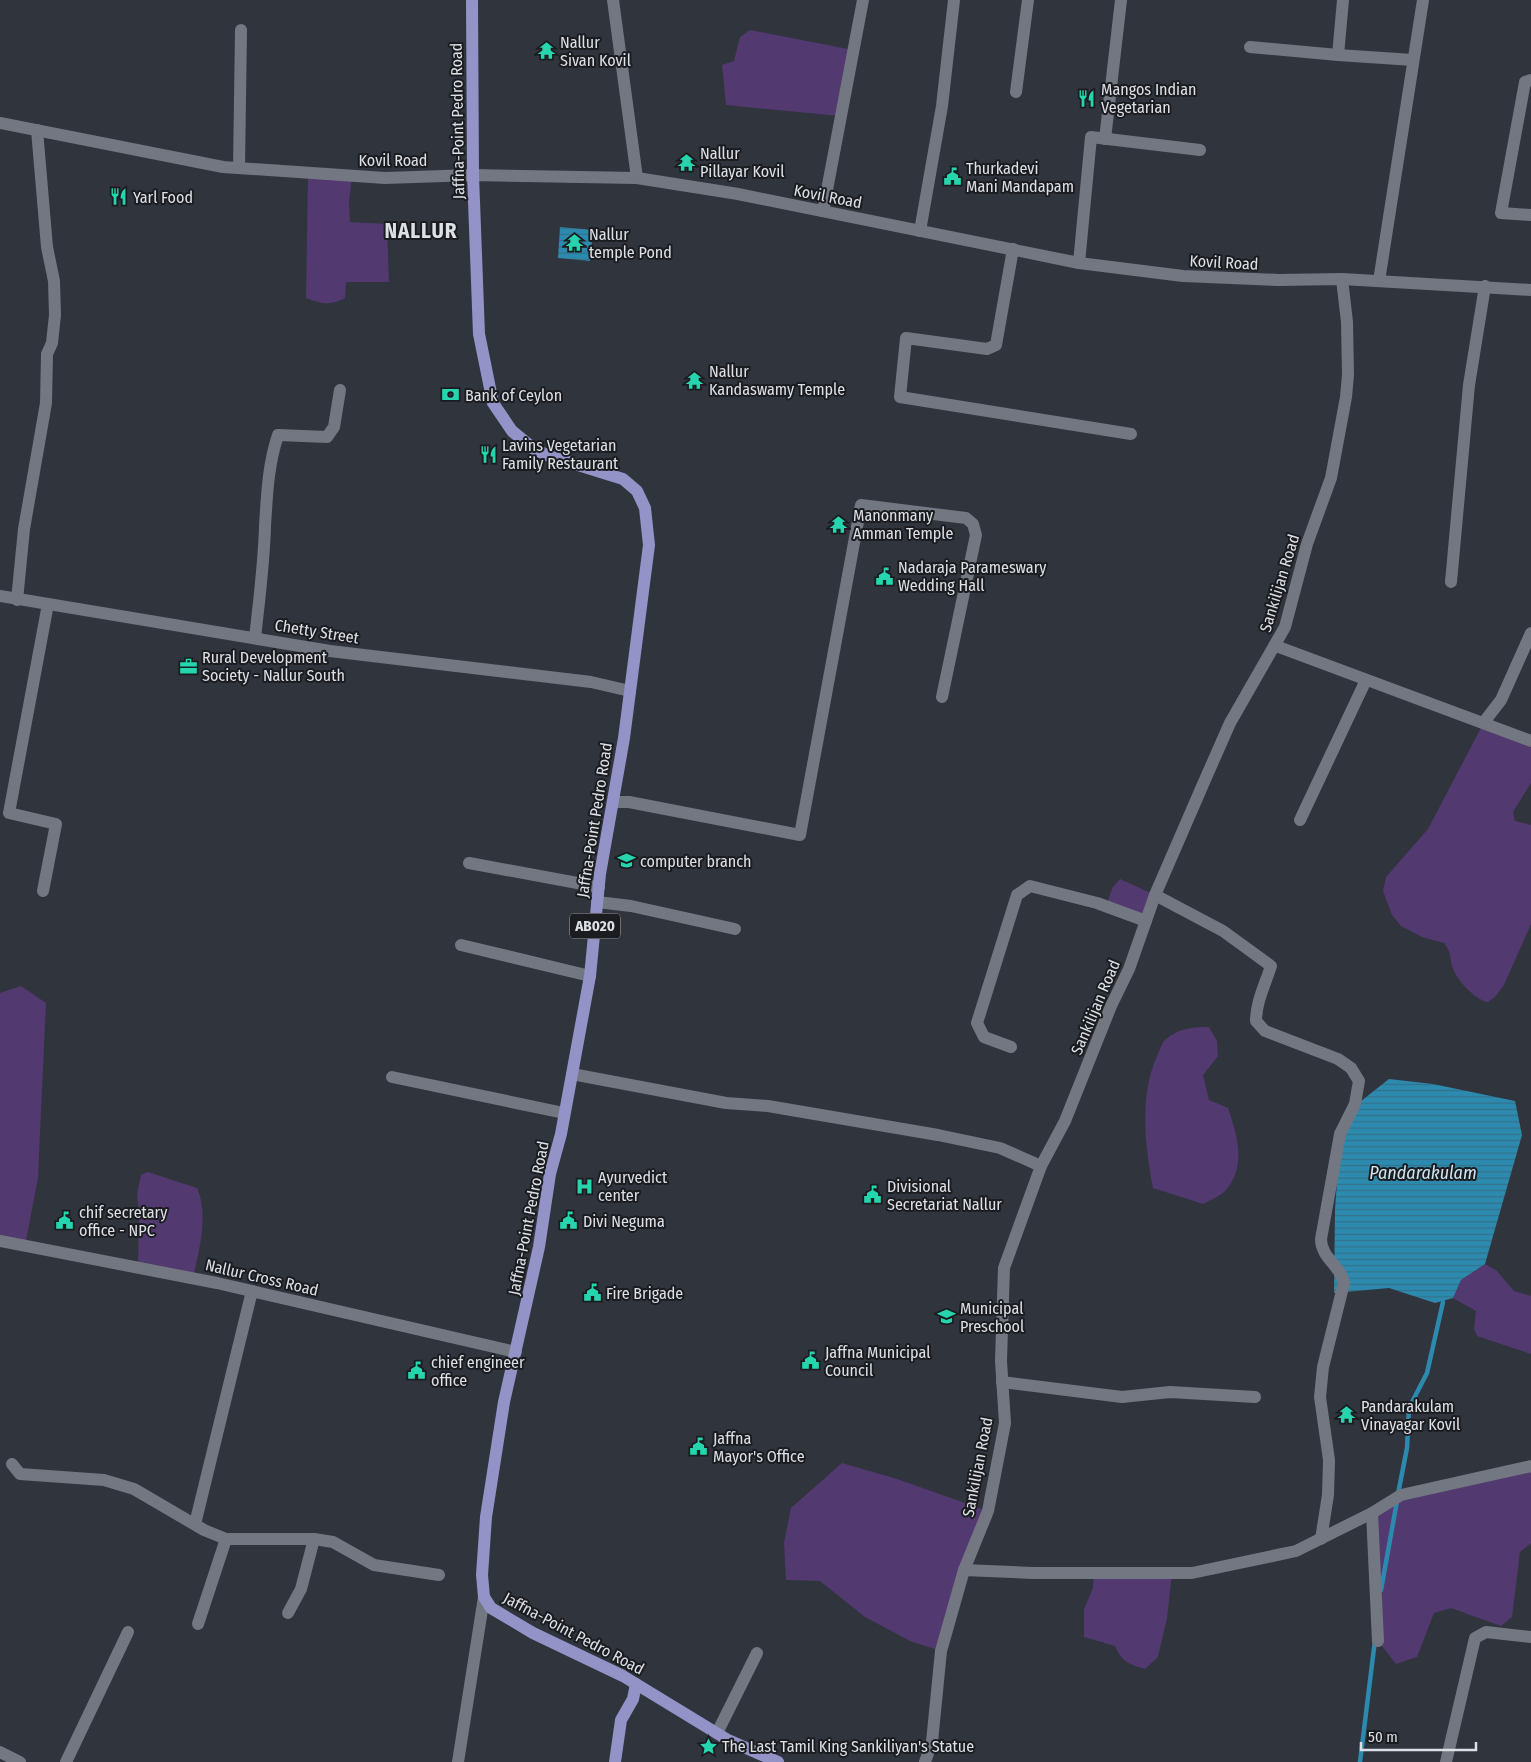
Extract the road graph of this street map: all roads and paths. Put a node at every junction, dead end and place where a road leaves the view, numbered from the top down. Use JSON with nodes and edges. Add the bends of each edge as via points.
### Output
{"nodes":[{"id":1,"x":472,"y":0,"type":"edge"},
{"id":2,"x":613,"y":0,"type":"edge"},
{"id":3,"x":863,"y":0,"type":"edge"},
{"id":4,"x":954,"y":0,"type":"edge"},
{"id":5,"x":1028,"y":0,"type":"edge"},
{"id":6,"x":1121,"y":0,"type":"edge"},
{"id":7,"x":1343,"y":0,"type":"edge"},
{"id":8,"x":1423,"y":0,"type":"edge"},
{"id":9,"x":240,"y":30,"type":"dead end"},
{"id":10,"x":1250,"y":46,"type":"dead end"},
{"id":11,"x":1338,"y":55,"type":"junction"},
{"id":12,"x":1413,"y":60,"type":"junction"},
{"id":13,"x":1531,"y":80,"type":"edge"},
{"id":14,"x":1016,"y":92,"type":"dead end"},
{"id":15,"x":0,"y":123,"type":"edge"},
{"id":16,"x":37,"y":130,"type":"junction"},
{"id":17,"x":1105,"y":139,"type":"junction"},
{"id":18,"x":1200,"y":150,"type":"dead end"},
{"id":19,"x":239,"y":168,"type":"junction"},
{"id":20,"x":472,"y":175,"type":"junction"},
{"id":21,"x":637,"y":178,"type":"junction"},
{"id":22,"x":823,"y":211,"type":"junction"},
{"id":23,"x":1531,"y":215,"type":"edge"},
{"id":24,"x":920,"y":231,"type":"junction"},
{"id":25,"x":1013,"y":249,"type":"junction"},
{"id":26,"x":1079,"y":263,"type":"junction"},
{"id":27,"x":1342,"y":279,"type":"junction"},
{"id":28,"x":1379,"y":281,"type":"junction"},
{"id":29,"x":1485,"y":286,"type":"junction"},
{"id":30,"x":1531,"y":290,"type":"edge"},
{"id":31,"x":340,"y":390,"type":"dead end"},
{"id":32,"x":1131,"y":434,"type":"dead end"},
{"id":33,"x":1452,"y":582,"type":"dead end"},
{"id":34,"x":0,"y":596,"type":"edge"},
{"id":35,"x":18,"y":600,"type":"junction"},
{"id":36,"x":48,"y":604,"type":"junction"},
{"id":37,"x":1531,"y":633,"type":"edge"},
{"id":38,"x":255,"y":638,"type":"junction"},
{"id":39,"x":1276,"y":646,"type":"junction"},
{"id":40,"x":1366,"y":680,"type":"junction"},
{"id":41,"x":630,"y":692,"type":"junction"},
{"id":42,"x":942,"y":697,"type":"dead end"},
{"id":43,"x":1484,"y":722,"type":"junction"},
{"id":44,"x":1531,"y":740,"type":"edge"},
{"id":45,"x":613,"y":802,"type":"junction"},
{"id":46,"x":1300,"y":820,"type":"dead end"},
{"id":47,"x":469,"y":863,"type":"dead end"},
{"id":48,"x":599,"y":887,"type":"junction"},
{"id":49,"x":43,"y":891,"type":"dead end"},
{"id":50,"x":1155,"y":895,"type":"junction"},
{"id":51,"x":597,"y":902,"type":"junction"},
{"id":52,"x":1146,"y":921,"type":"junction"},
{"id":53,"x":735,"y":929,"type":"dead end"},
{"id":54,"x":461,"y":944,"type":"dead end"},
{"id":55,"x":590,"y":976,"type":"junction"},
{"id":56,"x":1011,"y":1047,"type":"dead end"},
{"id":57,"x":572,"y":1074,"type":"junction"},
{"id":58,"x":392,"y":1077,"type":"dead end"},
{"id":59,"x":564,"y":1113,"type":"junction"},
{"id":60,"x":1041,"y":1166,"type":"junction"},
{"id":61,"x":0,"y":1241,"type":"edge"},
{"id":62,"x":252,"y":1291,"type":"junction"},
{"id":63,"x":516,"y":1352,"type":"junction"},
{"id":64,"x":1002,"y":1382,"type":"junction"},
{"id":65,"x":1255,"y":1397,"type":"dead end"},
{"id":66,"x":12,"y":1464,"type":"dead end"},
{"id":67,"x":1531,"y":1467,"type":"edge"},
{"id":68,"x":1372,"y":1513,"type":"junction"},
{"id":69,"x":195,"y":1524,"type":"junction"},
{"id":70,"x":226,"y":1539,"type":"junction"},
{"id":71,"x":314,"y":1539,"type":"junction"},
{"id":72,"x":1321,"y":1539,"type":"junction"},
{"id":73,"x":964,"y":1570,"type":"junction"},
{"id":74,"x":438,"y":1575,"type":"dead end"},
{"id":75,"x":484,"y":1597,"type":"junction"},
{"id":76,"x":288,"y":1613,"type":"dead end"},
{"id":77,"x":198,"y":1624,"type":"dead end"},
{"id":78,"x":128,"y":1632,"type":"dead end"},
{"id":79,"x":1531,"y":1637,"type":"edge"},
{"id":80,"x":1378,"y":1641,"type":"dead end"},
{"id":81,"x":757,"y":1653,"type":"dead end"},
{"id":82,"x":636,"y":1684,"type":"junction"},
{"id":83,"x":717,"y":1733,"type":"junction"},
{"id":84,"x":0,"y":1752,"type":"edge"},
{"id":85,"x":20,"y":1762,"type":"edge"},
{"id":86,"x":66,"y":1762,"type":"edge"},
{"id":87,"x":458,"y":1762,"type":"edge"},
{"id":88,"x":615,"y":1762,"type":"edge"},
{"id":89,"x":778,"y":1762,"type":"edge"},
{"id":90,"x":925,"y":1762,"type":"edge"},
{"id":91,"x":1446,"y":1762,"type":"edge"}],
"edges":[{"from":1,"to":20,"type":"main road","name":"Jaffna-Point Pedro Road","number":"AB020"},
{"from":2,"to":21,"type":"street"},
{"from":3,"to":22,"type":"street"},
{"from":4,"to":24,"type":"street","via":[[942,106]]},
{"from":5,"to":14,"type":"street"},
{"from":6,"to":17,"type":"street"},
{"from":7,"to":11,"type":"street"},
{"from":8,"to":12,"type":"street"},
{"from":9,"to":19,"type":"street"},
{"from":10,"to":11,"type":"street"},
{"from":11,"to":12,"type":"street"},
{"from":12,"to":28,"type":"street"},
{"from":13,"to":23,"type":"street","via":[[1525,82],[1501,213]]},
{"from":15,"to":16,"type":"street","name":"Kovil Road"},
{"from":16,"to":19,"type":"street","name":"Kovil Road"},
{"from":16,"to":35,"type":"street","via":[[56,315],[47,354],[46,403],[24,529]]},
{"from":17,"to":18,"type":"street"},
{"from":17,"to":26,"type":"street","via":[[1091,137]]},
{"from":19,"to":20,"type":"street","name":"Kovil Road","via":[[385,178]]},
{"from":20,"to":21,"type":"street","name":"Kovil Road"},
{"from":20,"to":41,"type":"main road","name":"Jaffna-Point Pedro Road","number":"AB020","via":[[479,334],[493,403],[512,431],[534,449],[623,479],[637,490],[645,508],[649,545]]},
{"from":21,"to":22,"type":"street","name":"Kovil Road"},
{"from":22,"to":24,"type":"street","name":"Kovil Road"},
{"from":24,"to":25,"type":"street","name":"Kovil Road"},
{"from":25,"to":26,"type":"street","name":"Kovil Road"},
{"from":25,"to":32,"type":"street","via":[[996,345],[987,349],[906,338],[900,397]]},
{"from":26,"to":27,"type":"street","name":"Kovil Road","via":[[1183,276]]},
{"from":27,"to":28,"type":"street","name":"Kovil Road"},
{"from":27,"to":39,"type":"street","name":"Sankilijan Road","via":[[1347,322],[1346,397],[1331,478],[1307,544],[1285,627]]},
{"from":28,"to":29,"type":"street","name":"Kovil Road"},
{"from":29,"to":30,"type":"street","name":"Kovil Road"},
{"from":29,"to":33,"type":"street","via":[[1469,385]]},
{"from":31,"to":38,"type":"street","via":[[334,426],[327,437],[278,435],[272,452],[265,500]]},
{"from":34,"to":35,"type":"street","name":"Chetty Street"},
{"from":35,"to":36,"type":"street","name":"Chetty Street"},
{"from":36,"to":38,"type":"street","name":"Chetty Street"},
{"from":36,"to":49,"type":"street","via":[[9,813],[56,824]]},
{"from":37,"to":43,"type":"street","via":[[1501,700]]},
{"from":38,"to":41,"type":"street","name":"Chetty Street","via":[[403,661],[590,682]]},
{"from":39,"to":40,"type":"street"},
{"from":39,"to":50,"type":"street","name":"Sankilijan Road","via":[[1230,723]]},
{"from":40,"to":43,"type":"street"},
{"from":40,"to":46,"type":"street"},
{"from":41,"to":45,"type":"main road","name":"Jaffna-Point Pedro Road","number":"AB020"},
{"from":42,"to":45,"type":"street","via":[[976,535],[973,524],[966,518],[861,505],[800,835],[629,802]]},
{"from":43,"to":44,"type":"street"},
{"from":45,"to":48,"type":"main road","name":"Jaffna-Point Pedro Road","number":"AB020"},
{"from":47,"to":48,"type":"street"},
{"from":48,"to":51,"type":"main road","name":"Jaffna-Point Pedro Road","number":"AB020"},
{"from":50,"to":52,"type":"street","name":"Sankilijan Road"},
{"from":50,"to":72,"type":"street","via":[[1223,931],[1270,966],[1256,1006],[1256,1021],[1265,1031],[1338,1059],[1351,1068],[1359,1081],[1355,1104],[1340,1134],[1321,1239],[1324,1253],[1342,1274],[1344,1283],[1323,1367],[1320,1397],[1329,1460],[1328,1495]]},
{"from":51,"to":53,"type":"street","via":[[631,906]]},
{"from":51,"to":55,"type":"main road","name":"Jaffna-Point Pedro Road","number":"AB020"},
{"from":52,"to":56,"type":"street","via":[[1097,903],[1030,886],[1017,895],[977,1023],[984,1037]]},
{"from":52,"to":60,"type":"street","name":"Sankilijan Road","via":[[1129,970],[1111,1006],[1065,1121]]},
{"from":54,"to":55,"type":"street"},
{"from":55,"to":57,"type":"main road","name":"Jaffna-Point Pedro Road","number":"AB020"},
{"from":57,"to":59,"type":"main road","name":"Jaffna-Point Pedro Road","number":"AB020"},
{"from":57,"to":60,"type":"street","via":[[726,1103],[768,1106],[938,1135],[1000,1148]]},
{"from":58,"to":59,"type":"street"},
{"from":59,"to":63,"type":"main road","name":"Jaffna-Point Pedro Road","number":"AB020"},
{"from":60,"to":64,"type":"street","name":"Sankilijan Road","via":[[1004,1268]]},
{"from":61,"to":62,"type":"street","name":"Nallur Cross Road"},
{"from":62,"to":63,"type":"street","name":"Nallur Cross Road"},
{"from":62,"to":69,"type":"street"},
{"from":63,"to":75,"type":"main road","name":"Jaffna-Point Pedro Road","number":"AB020","via":[[504,1402],[486,1516],[482,1575]]},
{"from":64,"to":65,"type":"street","via":[[1122,1397],[1170,1392]]},
{"from":64,"to":73,"type":"street","name":"Sankilijan Road","via":[[1005,1423],[988,1511]]},
{"from":66,"to":69,"type":"street","via":[[20,1474],[104,1480],[134,1489]]},
{"from":67,"to":68,"type":"street","via":[[1401,1495]]},
{"from":68,"to":72,"type":"street"},
{"from":68,"to":80,"type":"street"},
{"from":69,"to":70,"type":"street"},
{"from":70,"to":71,"type":"street"},
{"from":70,"to":77,"type":"street"},
{"from":71,"to":74,"type":"street","via":[[333,1542],[374,1565]]},
{"from":71,"to":76,"type":"street","via":[[301,1589]]},
{"from":72,"to":73,"type":"street","via":[[1296,1551],[1192,1573]]},
{"from":73,"to":90,"type":"street","name":"Sankilijan Road","via":[[941,1651],[932,1742]]},
{"from":75,"to":82,"type":"main road","name":"Jaffna-Point Pedro Road","via":[[492,1608],[533,1633]]},
{"from":75,"to":87,"type":"street"},
{"from":78,"to":86,"type":"street"},
{"from":79,"to":91,"type":"street","via":[[1486,1632],[1475,1638]]},
{"from":81,"to":83,"type":"street"},
{"from":82,"to":83,"type":"main road","name":"Jaffna-Point Pedro Road"},
{"from":82,"to":88,"type":"main road","via":[[633,1699],[621,1720]]},
{"from":83,"to":89,"type":"main road","name":"Jaffna-Point Pedro Road"},
{"from":84,"to":85,"type":"street"}]}
